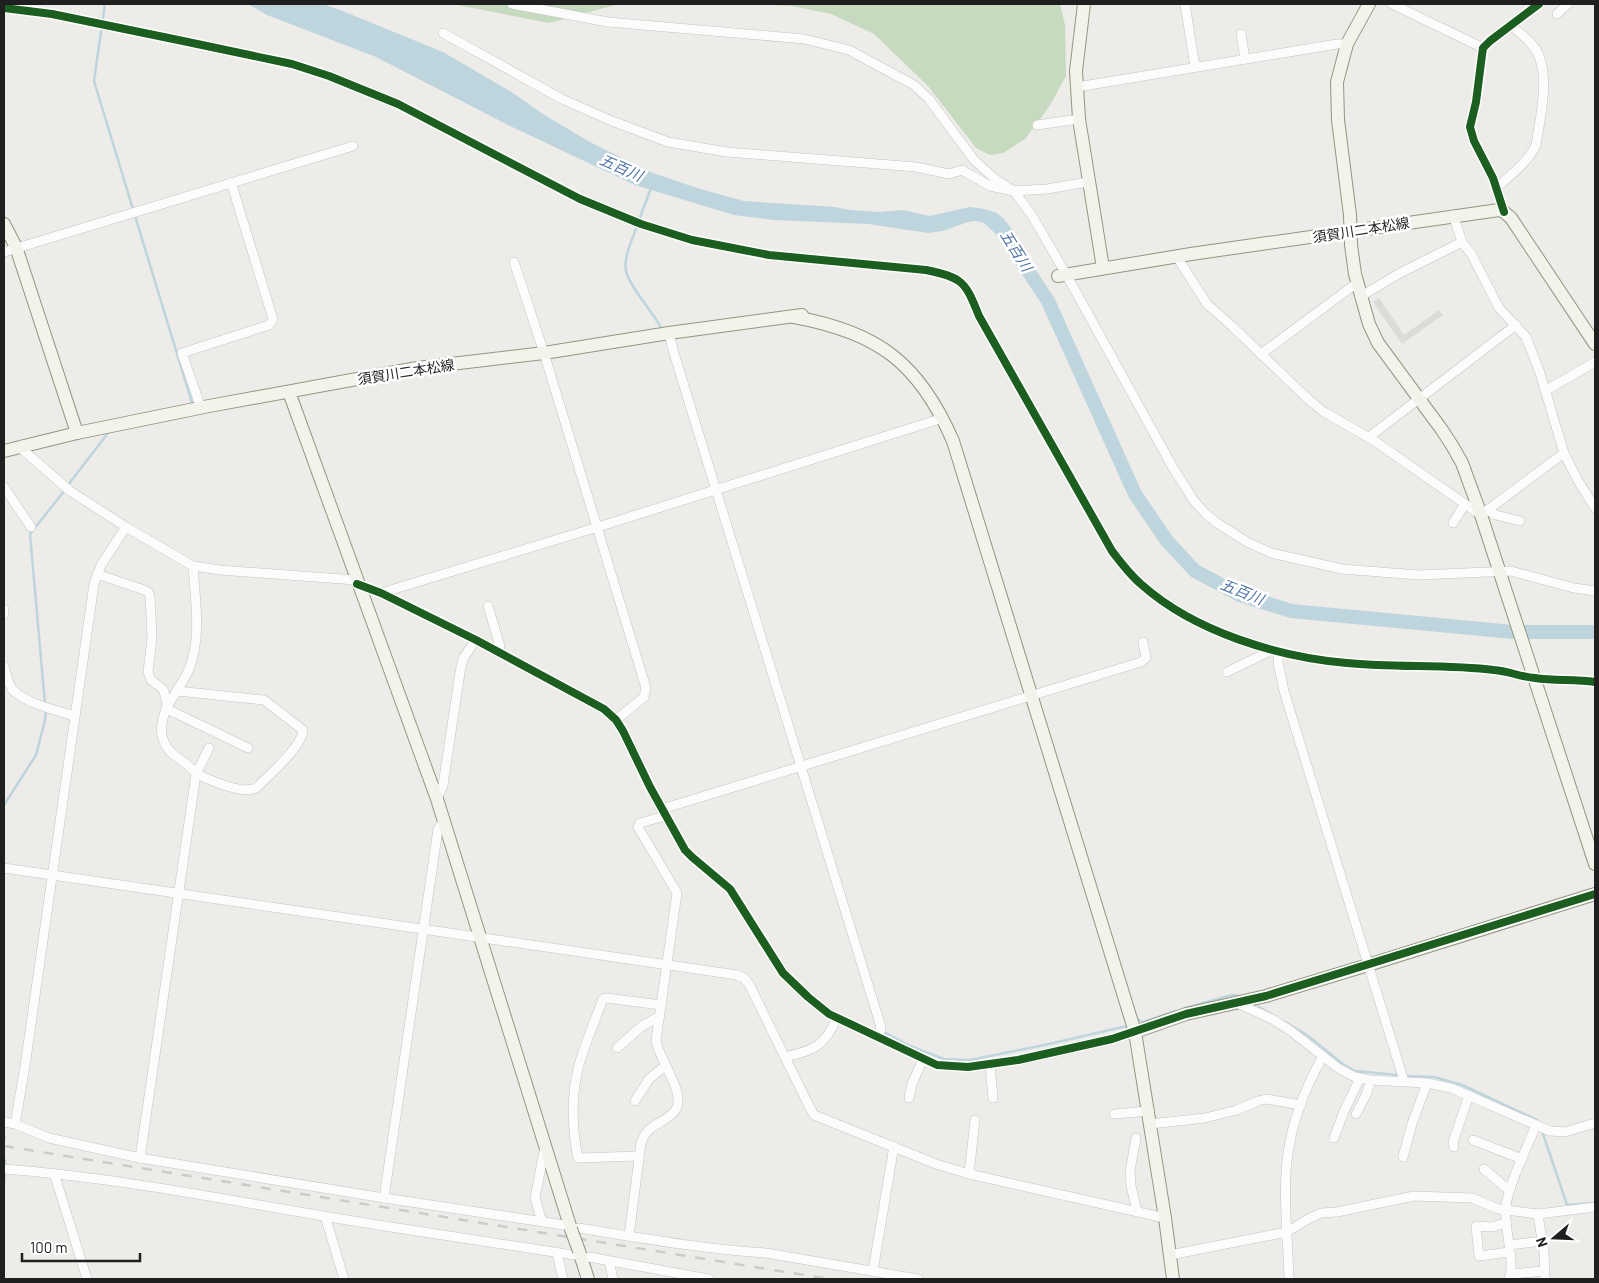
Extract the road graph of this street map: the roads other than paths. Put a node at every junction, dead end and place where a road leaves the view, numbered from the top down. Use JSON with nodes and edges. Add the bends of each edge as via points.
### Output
{"nodes":[{"id":1,"x":512,"y":4,"type":"edge"},
{"id":2,"x":1084,"y":4,"type":"edge"},
{"id":3,"x":1185,"y":4,"type":"edge"},
{"id":4,"x":1369,"y":4,"type":"edge"},
{"id":5,"x":1392,"y":4,"type":"edge"},
{"id":6,"x":1539,"y":4,"type":"edge"},
{"id":7,"x":1568,"y":4,"type":"edge"},
{"id":8,"x":4,"y":8,"type":"edge"},
{"id":9,"x":1557,"y":14,"type":"dead end"},
{"id":10,"x":1512,"y":26,"type":"junction"},
{"id":11,"x":442,"y":32,"type":"dead end"},
{"id":12,"x":1241,"y":34,"type":"dead end"},
{"id":13,"x":1347,"y":44,"type":"junction"},
{"id":14,"x":1483,"y":48,"type":"junction"},
{"id":15,"x":1245,"y":59,"type":"junction"},
{"id":16,"x":1195,"y":67,"type":"junction"},
{"id":17,"x":1076,"y":87,"type":"junction"},
{"id":18,"x":1079,"y":119,"type":"junction"},
{"id":19,"x":1037,"y":125,"type":"dead end"},
{"id":20,"x":353,"y":146,"type":"dead end"},
{"id":21,"x":231,"y":182,"type":"junction"},
{"id":22,"x":1088,"y":182,"type":"junction"},
{"id":23,"x":1497,"y":187,"type":"junction"},
{"id":24,"x":1014,"y":191,"type":"junction"},
{"id":25,"x":1504,"y":212,"type":"junction"},
{"id":26,"x":1453,"y":215,"type":"junction"},
{"id":27,"x":4,"y":224,"type":"edge"},
{"id":28,"x":1350,"y":232,"type":"junction"},
{"id":29,"x":1462,"y":242,"type":"junction"},
{"id":30,"x":10,"y":250,"type":"edge"},
{"id":31,"x":1176,"y":256,"type":"junction"},
{"id":32,"x":514,"y":262,"type":"dead end"},
{"id":33,"x":1103,"y":268,"type":"junction"},
{"id":34,"x":1062,"y":275,"type":"junction"},
{"id":35,"x":1357,"y":283,"type":"junction"},
{"id":36,"x":1360,"y":297,"type":"junction"},
{"id":37,"x":811,"y":313,"type":"dead end"},
{"id":38,"x":794,"y":317,"type":"junction"},
{"id":39,"x":1516,"y":325,"type":"junction"},
{"id":40,"x":669,"y":333,"type":"junction"},
{"id":41,"x":1595,"y":344,"type":"edge"},
{"id":42,"x":544,"y":353,"type":"junction"},
{"id":43,"x":1261,"y":354,"type":"junction"},
{"id":44,"x":1595,"y":362,"type":"edge"},
{"id":45,"x":1544,"y":391,"type":"junction"},
{"id":46,"x":289,"y":392,"type":"junction"},
{"id":47,"x":1419,"y":399,"type":"junction"},
{"id":48,"x":201,"y":408,"type":"junction"},
{"id":49,"x":943,"y":418,"type":"junction"},
{"id":50,"x":77,"y":433,"type":"junction"},
{"id":51,"x":1369,"y":437,"type":"junction"},
{"id":52,"x":22,"y":446,"type":"junction"},
{"id":53,"x":4,"y":451,"type":"edge"},
{"id":54,"x":1564,"y":454,"type":"junction"},
{"id":55,"x":4,"y":488,"type":"edge"},
{"id":56,"x":716,"y":490,"type":"junction"},
{"id":57,"x":1465,"y":504,"type":"junction"},
{"id":58,"x":1595,"y":508,"type":"edge"},
{"id":59,"x":1484,"y":513,"type":"junction"},
{"id":60,"x":1520,"y":521,"type":"dead end"},
{"id":61,"x":1453,"y":523,"type":"dead end"},
{"id":62,"x":126,"y":527,"type":"junction"},
{"id":63,"x":598,"y":527,"type":"junction"},
{"id":64,"x":31,"y":528,"type":"dead end"},
{"id":65,"x":193,"y":566,"type":"junction"},
{"id":66,"x":1499,"y":572,"type":"junction"},
{"id":67,"x":97,"y":574,"type":"junction"},
{"id":68,"x":357,"y":582,"type":"junction"},
{"id":69,"x":1595,"y":591,"type":"edge"},
{"id":70,"x":381,"y":593,"type":"junction"},
{"id":71,"x":488,"y":606,"type":"dead end"},
{"id":72,"x":4,"y":609,"type":"edge"},
{"id":73,"x":4,"y":614,"type":"edge"},
{"id":74,"x":476,"y":640,"type":"junction"},
{"id":75,"x":1143,"y":642,"type":"dead end"},
{"id":76,"x":1269,"y":649,"type":"junction"},
{"id":77,"x":499,"y":652,"type":"junction"},
{"id":78,"x":1279,"y":652,"type":"junction"},
{"id":79,"x":4,"y":666,"type":"edge"},
{"id":80,"x":1227,"y":672,"type":"dead end"},
{"id":81,"x":1533,"y":675,"type":"junction"},
{"id":82,"x":1595,"y":682,"type":"edge"},
{"id":83,"x":177,"y":691,"type":"junction"},
{"id":84,"x":1032,"y":694,"type":"junction"},
{"id":85,"x":167,"y":709,"type":"junction"},
{"id":86,"x":75,"y":716,"type":"junction"},
{"id":87,"x":616,"y":720,"type":"junction"},
{"id":88,"x":208,"y":748,"type":"dead end"},
{"id":89,"x":248,"y":748,"type":"dead end"},
{"id":90,"x":800,"y":766,"type":"junction"},
{"id":91,"x":196,"y":774,"type":"junction"},
{"id":92,"x":437,"y":798,"type":"junction"},
{"id":93,"x":663,"y":812,"type":"junction"},
{"id":94,"x":444,"y":822,"type":"junction"},
{"id":95,"x":1595,"y":864,"type":"edge"},
{"id":96,"x":4,"y":868,"type":"edge"},
{"id":97,"x":52,"y":876,"type":"junction"},
{"id":98,"x":178,"y":892,"type":"junction"},
{"id":99,"x":1595,"y":894,"type":"edge"},
{"id":100,"x":422,"y":929,"type":"junction"},
{"id":101,"x":481,"y":937,"type":"junction"},
{"id":102,"x":667,"y":964,"type":"junction"},
{"id":103,"x":1368,"y":965,"type":"junction"},
{"id":104,"x":1237,"y":1003,"type":"junction"},
{"id":105,"x":661,"y":1005,"type":"junction"},
{"id":106,"x":660,"y":1016,"type":"junction"},
{"id":107,"x":837,"y":1018,"type":"junction"},
{"id":108,"x":1136,"y":1032,"type":"junction"},
{"id":109,"x":879,"y":1037,"type":"junction"},
{"id":110,"x":617,"y":1048,"type":"dead end"},
{"id":111,"x":1323,"y":1056,"type":"junction"},
{"id":112,"x":785,"y":1057,"type":"junction"},
{"id":113,"x":923,"y":1059,"type":"junction"},
{"id":114,"x":990,"y":1064,"type":"junction"},
{"id":115,"x":665,"y":1066,"type":"junction"},
{"id":116,"x":1360,"y":1078,"type":"junction"},
{"id":117,"x":1371,"y":1080,"type":"junction"},
{"id":118,"x":1404,"y":1081,"type":"junction"},
{"id":119,"x":1427,"y":1083,"type":"junction"},
{"id":120,"x":1469,"y":1095,"type":"junction"},
{"id":121,"x":909,"y":1098,"type":"dead end"},
{"id":122,"x":993,"y":1098,"type":"dead end"},
{"id":123,"x":634,"y":1101,"type":"dead end"},
{"id":124,"x":1301,"y":1104,"type":"junction"},
{"id":125,"x":1149,"y":1111,"type":"junction"},
{"id":126,"x":1114,"y":1114,"type":"dead end"},
{"id":127,"x":1356,"y":1114,"type":"dead end"},
{"id":128,"x":975,"y":1120,"type":"dead end"},
{"id":129,"x":4,"y":1122,"type":"edge"},
{"id":130,"x":1595,"y":1123,"type":"edge"},
{"id":131,"x":15,"y":1124,"type":"junction"},
{"id":132,"x":1150,"y":1124,"type":"junction"},
{"id":133,"x":1537,"y":1126,"type":"junction"},
{"id":134,"x":1136,"y":1138,"type":"dead end"},
{"id":135,"x":1334,"y":1138,"type":"dead end"},
{"id":136,"x":1473,"y":1140,"type":"dead end"},
{"id":137,"x":545,"y":1144,"type":"junction"},
{"id":138,"x":894,"y":1146,"type":"junction"},
{"id":139,"x":1454,"y":1147,"type":"dead end"},
{"id":140,"x":638,"y":1156,"type":"junction"},
{"id":141,"x":1403,"y":1157,"type":"dead end"},
{"id":142,"x":140,"y":1158,"type":"junction"},
{"id":143,"x":1522,"y":1159,"type":"junction"},
{"id":144,"x":4,"y":1169,"type":"edge"},
{"id":145,"x":1484,"y":1169,"type":"dead end"},
{"id":146,"x":54,"y":1173,"type":"junction"},
{"id":147,"x":970,"y":1174,"type":"junction"},
{"id":148,"x":1510,"y":1189,"type":"junction"},
{"id":149,"x":384,"y":1198,"type":"junction"},
{"id":150,"x":1595,"y":1207,"type":"edge"},
{"id":151,"x":1506,"y":1210,"type":"junction"},
{"id":152,"x":1136,"y":1211,"type":"junction"},
{"id":153,"x":1538,"y":1214,"type":"junction"},
{"id":154,"x":325,"y":1216,"type":"junction"},
{"id":155,"x":1165,"y":1218,"type":"junction"},
{"id":156,"x":542,"y":1222,"type":"junction"},
{"id":157,"x":1506,"y":1223,"type":"junction"},
{"id":158,"x":572,"y":1227,"type":"junction"},
{"id":159,"x":1287,"y":1232,"type":"junction"},
{"id":160,"x":629,"y":1236,"type":"junction"},
{"id":161,"x":1542,"y":1241,"type":"junction"},
{"id":162,"x":1509,"y":1248,"type":"junction"},
{"id":163,"x":557,"y":1253,"type":"junction"},
{"id":164,"x":580,"y":1255,"type":"junction"},
{"id":165,"x":1170,"y":1256,"type":"junction"},
{"id":166,"x":609,"y":1261,"type":"junction"},
{"id":167,"x":873,"y":1271,"type":"junction"},
{"id":168,"x":1544,"y":1275,"type":"edge"},
{"id":169,"x":1510,"y":1277,"type":"edge"},
{"id":170,"x":87,"y":1279,"type":"edge"},
{"id":171,"x":344,"y":1279,"type":"edge"},
{"id":172,"x":563,"y":1279,"type":"edge"},
{"id":173,"x":588,"y":1279,"type":"edge"},
{"id":174,"x":613,"y":1279,"type":"edge"},
{"id":175,"x":709,"y":1279,"type":"edge"},
{"id":176,"x":918,"y":1279,"type":"edge"},
{"id":177,"x":1173,"y":1279,"type":"edge"},
{"id":178,"x":1289,"y":1279,"type":"edge"}],
"edges":[{"from":1,"to":24,"type":"street","via":[[608,22],[804,39],[849,50],[914,85],[929,99],[974,160]]},
{"from":2,"to":17,"type":"street"},
{"from":3,"to":16,"type":"street"},
{"from":4,"to":13,"type":"street"},
{"from":5,"to":14,"type":"street"},
{"from":6,"to":10,"type":"street"},
{"from":7,"to":9,"type":"street"},
{"from":8,"to":76,"type":"street","via":[[52,14],[183,41],[292,64],[330,76],[398,104],[580,199],[641,224],[692,240],[769,255],[926,270],[956,279],[969,290],[979,316],[1042,429],[1126,570],[1156,597],[1183,613],[1216,630]]},
{"from":10,"to":14,"type":"street"},
{"from":10,"to":23,"type":"street","via":[[1539,56],[1544,82],[1543,99],[1533,151]]},
{"from":11,"to":24,"type":"street","via":[[562,99],[668,142],[727,152],[916,167],[949,174],[962,170],[990,186]]},
{"from":12,"to":15,"type":"street"},
{"from":13,"to":15,"type":"street"},
{"from":13,"to":28,"type":"street","via":[[1337,82],[1337,97]]},
{"from":14,"to":23,"type":"street","via":[[1470,127]]},
{"from":15,"to":16,"type":"street"},
{"from":16,"to":17,"type":"street"},
{"from":17,"to":18,"type":"street"},
{"from":18,"to":19,"type":"street"},
{"from":18,"to":22,"type":"street"},
{"from":20,"to":21,"type":"street"},
{"from":21,"to":30,"type":"street"},
{"from":21,"to":48,"type":"street","via":[[273,319],[269,325],[182,353]]},
{"from":22,"to":24,"type":"street"},
{"from":22,"to":33,"type":"street"},
{"from":23,"to":25,"type":"street"},
{"from":24,"to":34,"type":"street","via":[[1031,214]]},
{"from":25,"to":26,"type":"street","name":"須賀川二本松線","via":[[1493,209]]},
{"from":25,"to":41,"type":"street"},
{"from":26,"to":28,"type":"street","name":"須賀川二本松線"},
{"from":26,"to":29,"type":"street"},
{"from":27,"to":30,"type":"street"},
{"from":28,"to":31,"type":"street","name":"須賀川二本松線"},
{"from":28,"to":35,"type":"street"},
{"from":29,"to":36,"type":"street"},
{"from":29,"to":39,"type":"street","via":[[1499,308]]},
{"from":30,"to":50,"type":"street"},
{"from":31,"to":33,"type":"street","name":"須賀川二本松線"},
{"from":31,"to":43,"type":"street","via":[[1206,304]]},
{"from":32,"to":42,"type":"street"},
{"from":33,"to":34,"type":"street","name":"須賀川二本松線"},
{"from":34,"to":66,"type":"street","via":[[1172,466],[1194,501],[1217,523],[1271,554],[1342,569],[1418,574]]},
{"from":35,"to":36,"type":"street"},
{"from":35,"to":43,"type":"street"},
{"from":36,"to":47,"type":"street","via":[[1378,343]]},
{"from":37,"to":38,"type":"street","name":"須賀川二本松線"},
{"from":38,"to":40,"type":"street","name":"須賀川二本松線"},
{"from":38,"to":49,"type":"street","via":[[847,330],[885,349],[921,384]]},
{"from":39,"to":45,"type":"street","via":[[1532,350]]},
{"from":39,"to":47,"type":"street"},
{"from":40,"to":42,"type":"street","name":"須賀川二本松線"},
{"from":40,"to":56,"type":"street"},
{"from":42,"to":46,"type":"street","name":"須賀川二本松線","via":[[418,368]]},
{"from":42,"to":63,"type":"street"},
{"from":43,"to":51,"type":"street","via":[[1324,412]]},
{"from":44,"to":45,"type":"street"},
{"from":45,"to":54,"type":"street"},
{"from":46,"to":48,"type":"street","name":"須賀川二本松線"},
{"from":46,"to":68,"type":"street"},
{"from":47,"to":51,"type":"street"},
{"from":47,"to":59,"type":"street","via":[[1462,463]]},
{"from":48,"to":50,"type":"street","name":"須賀川二本松線"},
{"from":49,"to":56,"type":"street"},
{"from":49,"to":84,"type":"street","via":[[962,468]]},
{"from":50,"to":52,"type":"street","name":"須賀川二本松線"},
{"from":51,"to":57,"type":"street"},
{"from":52,"to":53,"type":"street","name":"須賀川二本松線"},
{"from":52,"to":62,"type":"street","via":[[67,488]]},
{"from":54,"to":58,"type":"street"},
{"from":54,"to":59,"type":"street"},
{"from":55,"to":64,"type":"street"},
{"from":56,"to":63,"type":"street"},
{"from":56,"to":90,"type":"street"},
{"from":57,"to":59,"type":"street"},
{"from":57,"to":61,"type":"street"},
{"from":59,"to":60,"type":"street"},
{"from":59,"to":66,"type":"street"},
{"from":62,"to":65,"type":"street"},
{"from":62,"to":67,"type":"street"},
{"from":63,"to":70,"type":"street"},
{"from":63,"to":87,"type":"street","via":[[646,688],[644,697]]},
{"from":65,"to":68,"type":"street"},
{"from":65,"to":83,"type":"street","via":[[194,651]]},
{"from":66,"to":69,"type":"street","via":[[1511,571]]},
{"from":66,"to":81,"type":"street"},
{"from":67,"to":85,"type":"street","via":[[148,592],[152,638],[148,672],[151,680],[163,689]]},
{"from":67,"to":86,"type":"street"},
{"from":68,"to":70,"type":"street"},
{"from":68,"to":92,"type":"street"},
{"from":70,"to":74,"type":"street"},
{"from":71,"to":77,"type":"street"},
{"from":72,"to":73,"type":"street"},
{"from":74,"to":77,"type":"street"},
{"from":74,"to":92,"type":"street","via":[[461,666],[443,785]]},
{"from":75,"to":84,"type":"street","via":[[1146,658],[1141,662]]},
{"from":76,"to":78,"type":"street"},
{"from":76,"to":80,"type":"street","via":[[1266,654]]},
{"from":77,"to":87,"type":"street","via":[[604,709]]},
{"from":78,"to":81,"type":"street","via":[[1348,663],[1421,665]]},
{"from":78,"to":103,"type":"street","via":[[1284,691]]},
{"from":79,"to":86,"type":"street","via":[[12,688],[18,694],[46,708]]},
{"from":81,"to":82,"type":"street"},
{"from":81,"to":95,"type":"street"},
{"from":83,"to":85,"type":"street"},
{"from":83,"to":91,"type":"street","via":[[264,700],[303,730],[291,751],[254,790],[234,788]]},
{"from":84,"to":90,"type":"street"},
{"from":84,"to":108,"type":"street"},
{"from":85,"to":89,"type":"street"},
{"from":85,"to":91,"type":"street","via":[[162,726],[166,746]]},
{"from":86,"to":97,"type":"street"},
{"from":87,"to":93,"type":"street"},
{"from":88,"to":91,"type":"street"},
{"from":90,"to":93,"type":"street"},
{"from":90,"to":109,"type":"street","via":[[877,1014]]},
{"from":91,"to":98,"type":"street"},
{"from":92,"to":94,"type":"street"},
{"from":93,"to":102,"type":"street","via":[[638,827],[677,893]]},
{"from":93,"to":107,"type":"street","via":[[685,850],[735,895],[783,973],[818,1006]]},
{"from":94,"to":100,"type":"street","via":[[438,829]]},
{"from":94,"to":101,"type":"street"},
{"from":96,"to":97,"type":"street"},
{"from":97,"to":98,"type":"street"},
{"from":97,"to":131,"type":"street"},
{"from":98,"to":100,"type":"street"},
{"from":98,"to":142,"type":"street"},
{"from":99,"to":103,"type":"street"},
{"from":100,"to":101,"type":"street"},
{"from":100,"to":149,"type":"street"},
{"from":101,"to":102,"type":"street"},
{"from":101,"to":137,"type":"street"},
{"from":102,"to":105,"type":"street"},
{"from":102,"to":112,"type":"street","via":[[744,978]]},
{"from":103,"to":104,"type":"street"},
{"from":103,"to":118,"type":"street"},
{"from":104,"to":108,"type":"street","via":[[1186,1014]]},
{"from":104,"to":111,"type":"street","via":[[1285,1027]]},
{"from":105,"to":106,"type":"street"},
{"from":105,"to":140,"type":"street","via":[[604,999],[577,1076],[573,1112],[578,1158]]},
{"from":106,"to":110,"type":"street","via":[[642,1026]]},
{"from":106,"to":115,"type":"street","via":[[656,1040]]},
{"from":107,"to":109,"type":"street"},
{"from":107,"to":112,"type":"street","via":[[826,1037],[813,1049]]},
{"from":108,"to":114,"type":"street"},
{"from":108,"to":125,"type":"street"},
{"from":109,"to":113,"type":"street"},
{"from":111,"to":116,"type":"street","via":[[1346,1073]]},
{"from":111,"to":124,"type":"street"},
{"from":112,"to":138,"type":"street","via":[[814,1115]]},
{"from":113,"to":114,"type":"street","via":[[944,1066]]},
{"from":113,"to":121,"type":"street"},
{"from":114,"to":122,"type":"street"},
{"from":115,"to":123,"type":"street","via":[[649,1079]]},
{"from":115,"to":140,"type":"street","via":[[677,1092],[677,1105],[673,1113],[645,1133]]},
{"from":116,"to":117,"type":"street"},
{"from":116,"to":135,"type":"street"},
{"from":117,"to":118,"type":"street"},
{"from":117,"to":127,"type":"street"},
{"from":118,"to":119,"type":"street"},
{"from":119,"to":120,"type":"street"},
{"from":119,"to":141,"type":"street"},
{"from":120,"to":133,"type":"street"},
{"from":120,"to":139,"type":"street"},
{"from":124,"to":132,"type":"street","via":[[1266,1099],[1205,1118]]},
{"from":124,"to":159,"type":"street","via":[[1287,1161]]},
{"from":125,"to":126,"type":"street"},
{"from":125,"to":132,"type":"street"},
{"from":128,"to":147,"type":"street"},
{"from":129,"to":131,"type":"street"},
{"from":130,"to":133,"type":"street","via":[[1565,1132]]},
{"from":131,"to":142,"type":"street","via":[[49,1138]]},
{"from":132,"to":155,"type":"street"},
{"from":133,"to":143,"type":"street"},
{"from":134,"to":152,"type":"street","via":[[1130,1171]]},
{"from":136,"to":143,"type":"street"},
{"from":137,"to":156,"type":"street","via":[[535,1198]]},
{"from":137,"to":158,"type":"street"},
{"from":138,"to":147,"type":"street"},
{"from":138,"to":167,"type":"street"},
{"from":140,"to":160,"type":"street"},
{"from":142,"to":149,"type":"street"},
{"from":143,"to":148,"type":"street"},
{"from":144,"to":146,"type":"street"},
{"from":145,"to":148,"type":"street"},
{"from":146,"to":154,"type":"street"},
{"from":146,"to":170,"type":"street"},
{"from":147,"to":152,"type":"street"},
{"from":148,"to":151,"type":"street"},
{"from":149,"to":156,"type":"street"},
{"from":150,"to":153,"type":"street"},
{"from":151,"to":153,"type":"street"},
{"from":151,"to":157,"type":"street"},
{"from":151,"to":159,"type":"street","via":[[1472,1198],[1414,1196],[1321,1213]]},
{"from":152,"to":155,"type":"street"},
{"from":153,"to":161,"type":"street"},
{"from":154,"to":163,"type":"street"},
{"from":154,"to":171,"type":"street"},
{"from":155,"to":165,"type":"street"},
{"from":156,"to":158,"type":"street"},
{"from":157,"to":162,"type":"street"},
{"from":157,"to":162,"type":"street","via":[[1492,1227],[1476,1226],[1478,1256]]},
{"from":158,"to":160,"type":"street"},
{"from":158,"to":164,"type":"street","bridge":true},
{"from":159,"to":165,"type":"street"},
{"from":159,"to":178,"type":"street"},
{"from":160,"to":167,"type":"street","via":[[766,1253]]},
{"from":161,"to":162,"type":"street"},
{"from":161,"to":168,"type":"street"},
{"from":162,"to":169,"type":"street"},
{"from":163,"to":164,"type":"street"},
{"from":163,"to":172,"type":"street"},
{"from":164,"to":166,"type":"street"},
{"from":164,"to":173,"type":"street"},
{"from":165,"to":177,"type":"street"},
{"from":166,"to":174,"type":"street"},
{"from":166,"to":175,"type":"street"},
{"from":167,"to":176,"type":"street"},
{"from":168,"to":169,"type":"street"}]}
